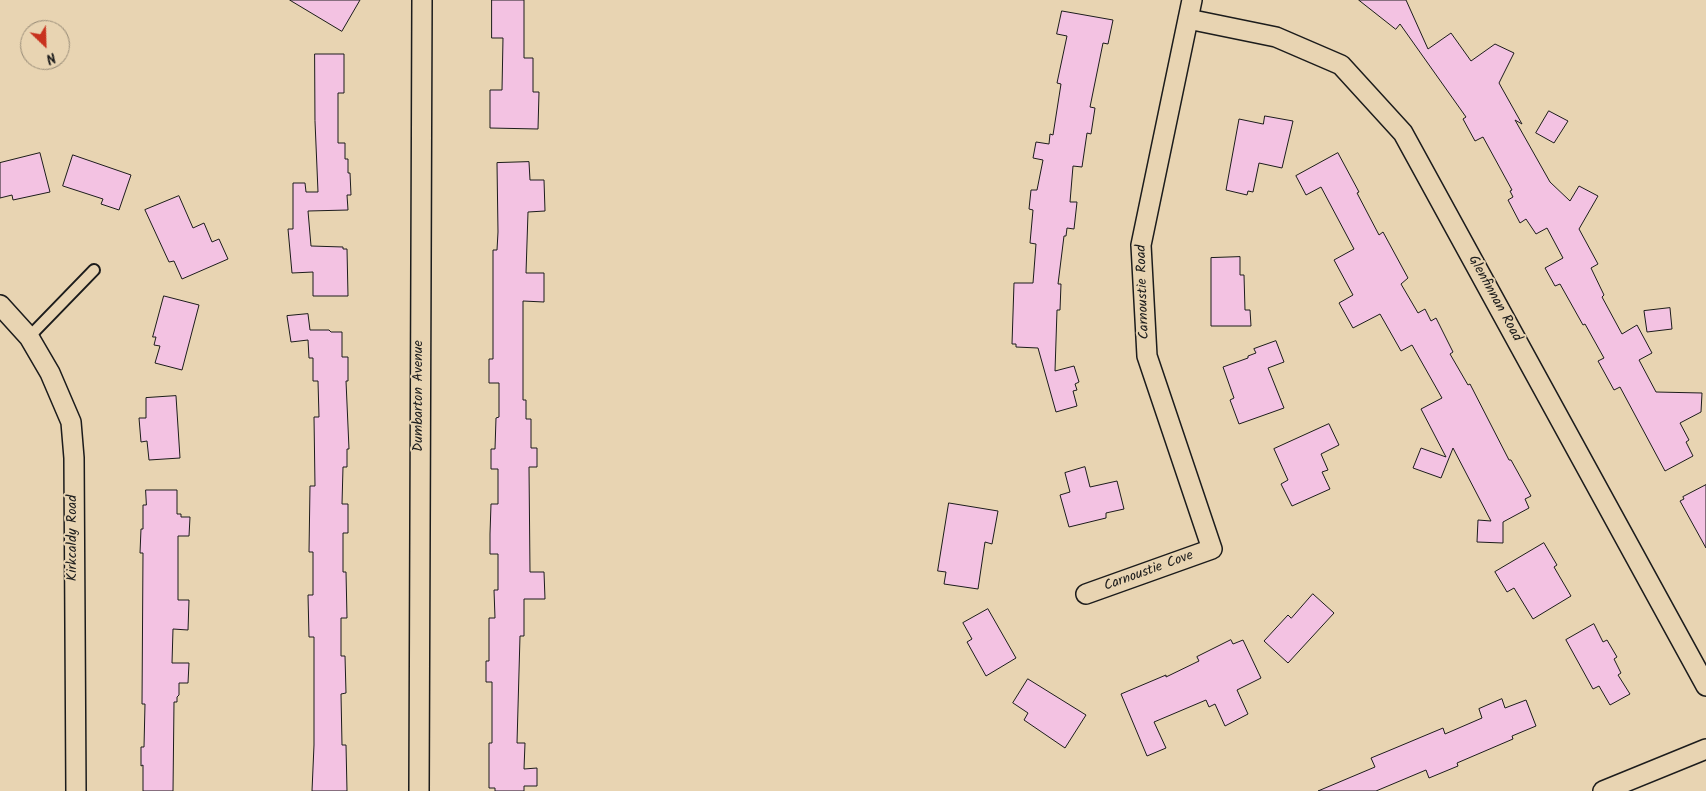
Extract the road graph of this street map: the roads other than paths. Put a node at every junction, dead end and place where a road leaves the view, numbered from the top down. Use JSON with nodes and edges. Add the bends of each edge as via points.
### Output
{"nodes":[{"id":1,"x":422,"y":0,"type":"edge"},
{"id":2,"x":1192,"y":0,"type":"edge"},
{"id":3,"x":1188,"y":19,"type":"junction"},
{"id":4,"x":94,"y":270,"type":"dead end"},
{"id":5,"x":0,"y":305,"type":"edge"},
{"id":6,"x":29,"y":337,"type":"junction"},
{"id":7,"x":1212,"y":549,"type":"joint"},
{"id":8,"x":1086,"y":594,"type":"dead end"},
{"id":9,"x":1706,"y":686,"type":"edge"},
{"id":10,"x":1706,"y":749,"type":"edge"},
{"id":11,"x":76,"y":791,"type":"edge"},
{"id":12,"x":419,"y":791,"type":"edge"},
{"id":13,"x":1603,"y":791,"type":"edge"}],
"edges":[{"from":1,"to":12,"type":"street","name":"Dumbarton Avenue"},
{"from":2,"to":3,"type":"street","name":"Carnoustie Road"},
{"from":3,"to":7,"type":"street","name":"Carnoustie Road","via":[[1141,245],[1147,356]]},
{"from":3,"to":9,"type":"street","name":"Glenfinnan Road","via":[[1276,37],[1341,65],[1403,133]]},
{"from":4,"to":6,"type":"lane"},
{"from":5,"to":6,"type":"street","name":"Kirkcaldy Road"},
{"from":6,"to":11,"type":"street","name":"Kirkcaldy Road","via":[[50,373],[70,422],[74,458]]},
{"from":7,"to":8,"type":"street","name":"Carnoustie Cove"},
{"from":10,"to":13,"type":"street"}]}
